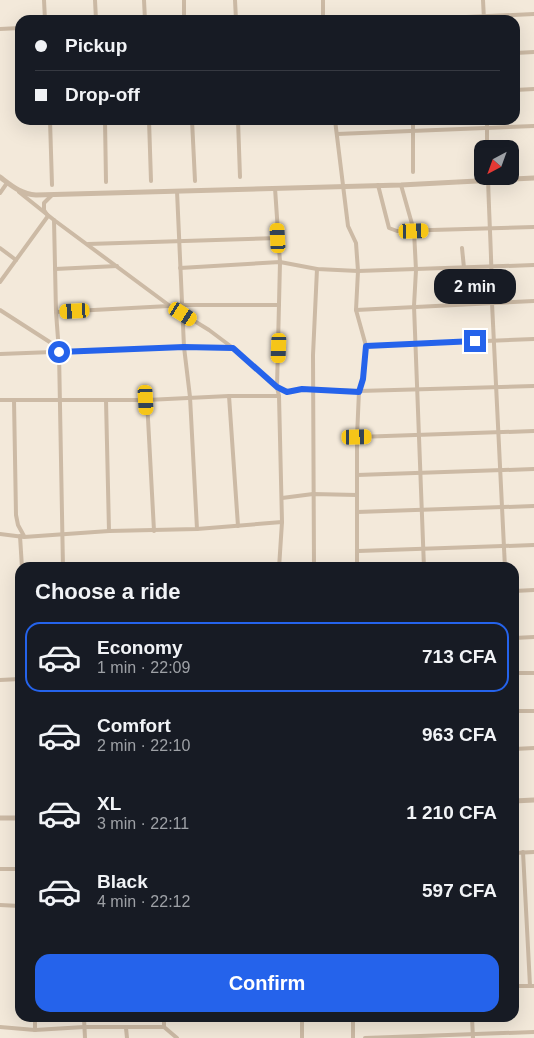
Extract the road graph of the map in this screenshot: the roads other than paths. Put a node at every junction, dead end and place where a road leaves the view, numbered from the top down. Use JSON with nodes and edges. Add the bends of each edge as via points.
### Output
{"nodes":[{"id":1,"x":44,"y":0,"type":"edge"},
{"id":2,"x":95,"y":0,"type":"edge"},
{"id":3,"x":144,"y":0,"type":"edge"},
{"id":4,"x":184,"y":0,"type":"edge"},
{"id":5,"x":235,"y":0,"type":"edge"},
{"id":6,"x":323,"y":0,"type":"edge"},
{"id":7,"x":483,"y":0,"type":"edge"},
{"id":8,"x":534,"y":14,"type":"edge"},
{"id":9,"x":45,"y":15,"type":"edge"},
{"id":10,"x":96,"y":15,"type":"edge"},
{"id":11,"x":145,"y":15,"type":"edge"},
{"id":12,"x":184,"y":15,"type":"edge"},
{"id":13,"x":236,"y":15,"type":"edge"},
{"id":14,"x":323,"y":15,"type":"edge"},
{"id":15,"x":484,"y":15,"type":"edge"},
{"id":16,"x":520,"y":15,"type":"edge"},
{"id":17,"x":15,"y":28,"type":"edge"},
{"id":18,"x":0,"y":29,"type":"edge"},
{"id":19,"x":534,"y":52,"type":"edge"},
{"id":20,"x":520,"y":53,"type":"edge"},
{"id":21,"x":534,"y":89,"type":"edge"},
{"id":22,"x":520,"y":90,"type":"edge"},
{"id":23,"x":50,"y":125,"type":"edge"},
{"id":24,"x":105,"y":125,"type":"edge"},
{"id":25,"x":149,"y":125,"type":"edge"},
{"id":26,"x":192,"y":125,"type":"edge"},
{"id":27,"x":238,"y":125,"type":"edge"},
{"id":28,"x":336,"y":125,"type":"edge"},
{"id":29,"x":412,"y":125,"type":"edge"},
{"id":30,"x":534,"y":126,"type":"edge"},
{"id":31,"x":487,"y":128,"type":"junction"},
{"id":32,"x":413,"y":132,"type":"junction"},
{"id":33,"x":337,"y":134,"type":"junction"},
{"id":34,"x":487,"y":140,"type":"edge"},
{"id":35,"x":413,"y":172,"type":"dead end"},
{"id":36,"x":240,"y":176,"type":"dead end"},
{"id":37,"x":0,"y":177,"type":"edge"},
{"id":38,"x":519,"y":178,"type":"edge"},
{"id":39,"x":534,"y":178,"type":"edge"},
{"id":40,"x":474,"y":179,"type":"edge"},
{"id":41,"x":195,"y":181,"type":"dead end"},
{"id":42,"x":106,"y":182,"type":"dead end"},
{"id":43,"x":151,"y":182,"type":"dead end"},
{"id":44,"x":7,"y":183,"type":"junction"},
{"id":45,"x":400,"y":184,"type":"junction"},
{"id":46,"x":52,"y":185,"type":"dead end"},
{"id":47,"x":378,"y":185,"type":"junction"},
{"id":48,"x":488,"y":185,"type":"edge"},
{"id":49,"x":344,"y":186,"type":"junction"},
{"id":50,"x":275,"y":188,"type":"junction"},
{"id":51,"x":18,"y":191,"type":"junction"},
{"id":52,"x":178,"y":191,"type":"junction"},
{"id":53,"x":0,"y":193,"type":"edge"},
{"id":54,"x":55,"y":195,"type":"junction"},
{"id":55,"x":48,"y":216,"type":"junction"},
{"id":56,"x":54,"y":220,"type":"junction"},
{"id":57,"x":534,"y":227,"type":"edge"},
{"id":58,"x":489,"y":229,"type":"junction"},
{"id":59,"x":414,"y":231,"type":"junction"},
{"id":60,"x":278,"y":238,"type":"junction"},
{"id":61,"x":180,"y":241,"type":"junction"},
{"id":62,"x":88,"y":244,"type":"junction"},
{"id":63,"x":0,"y":248,"type":"edge"},
{"id":64,"x":462,"y":248,"type":"dead end"},
{"id":65,"x":16,"y":260,"type":"junction"},
{"id":66,"x":280,"y":262,"type":"junction"},
{"id":67,"x":534,"y":265,"type":"edge"},
{"id":68,"x":116,"y":266,"type":"junction"},
{"id":69,"x":492,"y":267,"type":"junction"},
{"id":70,"x":180,"y":268,"type":"junction"},
{"id":71,"x":464,"y":268,"type":"junction"},
{"id":72,"x":55,"y":269,"type":"junction"},
{"id":73,"x":317,"y":269,"type":"junction"},
{"id":74,"x":416,"y":270,"type":"junction"},
{"id":75,"x":358,"y":271,"type":"junction"},
{"id":76,"x":0,"y":282,"type":"edge"},
{"id":77,"x":534,"y":301,"type":"edge"},
{"id":78,"x":492,"y":303,"type":"junction"},
{"id":79,"x":183,"y":305,"type":"junction"},
{"id":80,"x":280,"y":305,"type":"junction"},
{"id":81,"x":170,"y":306,"type":"junction"},
{"id":82,"x":414,"y":306,"type":"junction"},
{"id":83,"x":0,"y":310,"type":"edge"},
{"id":84,"x":356,"y":310,"type":"junction"},
{"id":85,"x":56,"y":312,"type":"junction"},
{"id":86,"x":183,"y":314,"type":"junction"},
{"id":87,"x":534,"y":339,"type":"edge"},
{"id":88,"x":494,"y":340,"type":"junction"},
{"id":89,"x":416,"y":344,"type":"junction"},
{"id":90,"x":366,"y":346,"type":"junction"},
{"id":91,"x":184,"y":347,"type":"junction"},
{"id":92,"x":233,"y":348,"type":"junction"},
{"id":93,"x":59,"y":350,"type":"junction"},
{"id":94,"x":0,"y":354,"type":"edge"},
{"id":95,"x":534,"y":386,"type":"edge"},
{"id":96,"x":277,"y":387,"type":"junction"},
{"id":97,"x":497,"y":388,"type":"junction"},
{"id":98,"x":417,"y":389,"type":"junction"},
{"id":99,"x":313,"y":390,"type":"junction"},
{"id":100,"x":359,"y":392,"type":"junction"},
{"id":101,"x":229,"y":396,"type":"junction"},
{"id":102,"x":279,"y":396,"type":"junction"},
{"id":103,"x":190,"y":397,"type":"junction"},
{"id":104,"x":0,"y":400,"type":"edge"},
{"id":105,"x":14,"y":400,"type":"junction"},
{"id":106,"x":59,"y":400,"type":"junction"},
{"id":107,"x":106,"y":400,"type":"junction"},
{"id":108,"x":146,"y":400,"type":"junction"},
{"id":109,"x":534,"y":432,"type":"edge"},
{"id":110,"x":499,"y":433,"type":"junction"},
{"id":111,"x":420,"y":436,"type":"junction"},
{"id":112,"x":357,"y":437,"type":"junction"},
{"id":113,"x":534,"y":469,"type":"edge"},
{"id":114,"x":501,"y":470,"type":"junction"},
{"id":115,"x":421,"y":474,"type":"junction"},
{"id":116,"x":357,"y":475,"type":"junction"},
{"id":117,"x":313,"y":494,"type":"junction"},
{"id":118,"x":357,"y":495,"type":"junction"},
{"id":119,"x":282,"y":498,"type":"junction"},
{"id":120,"x":534,"y":506,"type":"edge"},
{"id":121,"x":503,"y":507,"type":"junction"},
{"id":122,"x":423,"y":509,"type":"junction"},
{"id":123,"x":358,"y":512,"type":"junction"},
{"id":124,"x":282,"y":522,"type":"junction"},
{"id":125,"x":238,"y":526,"type":"junction"},
{"id":126,"x":197,"y":529,"type":"junction"},
{"id":127,"x":154,"y":531,"type":"junction"},
{"id":128,"x":109,"y":532,"type":"junction"},
{"id":129,"x":0,"y":534,"type":"edge"},
{"id":130,"x":62,"y":535,"type":"junction"},
{"id":131,"x":22,"y":536,"type":"junction"},
{"id":132,"x":534,"y":545,"type":"edge"},
{"id":133,"x":504,"y":546,"type":"junction"},
{"id":134,"x":424,"y":548,"type":"junction"},
{"id":135,"x":358,"y":550,"type":"junction"},
{"id":136,"x":22,"y":562,"type":"edge"},
{"id":137,"x":63,"y":562,"type":"edge"},
{"id":138,"x":279,"y":562,"type":"edge"},
{"id":139,"x":314,"y":562,"type":"edge"},
{"id":140,"x":357,"y":562,"type":"edge"},
{"id":141,"x":424,"y":562,"type":"edge"},
{"id":142,"x":505,"y":562,"type":"edge"},
{"id":143,"x":534,"y":590,"type":"edge"},
{"id":144,"x":519,"y":591,"type":"edge"},
{"id":145,"x":534,"y":637,"type":"edge"},
{"id":146,"x":519,"y":638,"type":"edge"},
{"id":147,"x":519,"y":673,"type":"edge"},
{"id":148,"x":534,"y":673,"type":"edge"},
{"id":149,"x":15,"y":679,"type":"edge"},
{"id":150,"x":0,"y":680,"type":"edge"},
{"id":151,"x":519,"y":711,"type":"edge"},
{"id":152,"x":534,"y":711,"type":"edge"},
{"id":153,"x":534,"y":748,"type":"edge"},
{"id":154,"x":519,"y":749,"type":"edge"},
{"id":155,"x":519,"y":800,"type":"edge"},
{"id":156,"x":534,"y":800,"type":"edge"},
{"id":157,"x":0,"y":818,"type":"edge"},
{"id":158,"x":15,"y":818,"type":"edge"},
{"id":159,"x":519,"y":852,"type":"edge"},
{"id":160,"x":524,"y":852,"type":"junction"},
{"id":161,"x":534,"y":852,"type":"edge"},
{"id":162,"x":0,"y":869,"type":"edge"},
{"id":163,"x":15,"y":869,"type":"edge"},
{"id":164,"x":0,"y":905,"type":"edge"},
{"id":165,"x":15,"y":906,"type":"edge"},
{"id":166,"x":519,"y":986,"type":"edge"},
{"id":167,"x":532,"y":986,"type":"edge"},
{"id":168,"x":35,"y":1022,"type":"edge"},
{"id":169,"x":84,"y":1022,"type":"edge"},
{"id":170,"x":164,"y":1022,"type":"edge"},
{"id":171,"x":302,"y":1022,"type":"edge"},
{"id":172,"x":353,"y":1022,"type":"edge"},
{"id":173,"x":472,"y":1022,"type":"edge"},
{"id":174,"x":0,"y":1027,"type":"edge"},
{"id":175,"x":84,"y":1027,"type":"junction"},
{"id":176,"x":164,"y":1027,"type":"junction"},
{"id":177,"x":126,"y":1028,"type":"junction"},
{"id":178,"x":36,"y":1030,"type":"junction"},
{"id":179,"x":534,"y":1032,"type":"edge"},
{"id":180,"x":473,"y":1036,"type":"edge"},
{"id":181,"x":85,"y":1038,"type":"edge"},
{"id":182,"x":127,"y":1038,"type":"edge"},
{"id":183,"x":177,"y":1038,"type":"edge"},
{"id":184,"x":302,"y":1038,"type":"edge"},
{"id":185,"x":353,"y":1038,"type":"edge"},
{"id":186,"x":365,"y":1038,"type":"edge"}],
"edges":[{"from":1,"to":9,"type":"street"},
{"from":2,"to":10,"type":"street"},
{"from":3,"to":11,"type":"street"},
{"from":4,"to":12,"type":"street"},
{"from":5,"to":13,"type":"street"},
{"from":6,"to":14,"type":"street"},
{"from":7,"to":15,"type":"street"},
{"from":8,"to":16,"type":"street"},
{"from":17,"to":18,"type":"street"},
{"from":19,"to":20,"type":"street"},
{"from":21,"to":22,"type":"street"},
{"from":23,"to":46,"type":"street"},
{"from":24,"to":42,"type":"street"},
{"from":25,"to":43,"type":"street"},
{"from":26,"to":41,"type":"street"},
{"from":27,"to":36,"type":"street"},
{"from":28,"to":33,"type":"street"},
{"from":29,"to":32,"type":"street"},
{"from":30,"to":31,"type":"street"},
{"from":31,"to":32,"type":"street"},
{"from":31,"to":34,"type":"street"},
{"from":32,"to":33,"type":"street"},
{"from":32,"to":35,"type":"street"},
{"from":33,"to":49,"type":"street"},
{"from":37,"to":44,"type":"street"},
{"from":38,"to":39,"type":"street"},
{"from":40,"to":45,"type":"street"},
{"from":44,"to":51,"type":"street"},
{"from":44,"to":53,"type":"street"},
{"from":45,"to":47,"type":"street"},
{"from":45,"to":59,"type":"street"},
{"from":47,"to":49,"type":"street"},
{"from":47,"to":59,"type":"street","via":[[389,228]]},
{"from":48,"to":58,"type":"street"},
{"from":49,"to":50,"type":"street"},
{"from":49,"to":75,"type":"street","via":[[348,226],[356,243]]},
{"from":50,"to":52,"type":"street"},
{"from":50,"to":60,"type":"street"},
{"from":51,"to":54,"type":"street","via":[[27,195]]},
{"from":51,"to":55,"type":"street"},
{"from":52,"to":54,"type":"street"},
{"from":52,"to":61,"type":"street"},
{"from":54,"to":55,"type":"street","via":[[44,203]]},
{"from":55,"to":56,"type":"street"},
{"from":55,"to":65,"type":"street"},
{"from":56,"to":62,"type":"street"},
{"from":56,"to":72,"type":"street"},
{"from":57,"to":58,"type":"street"},
{"from":58,"to":59,"type":"street"},
{"from":58,"to":69,"type":"street"},
{"from":59,"to":74,"type":"street"},
{"from":60,"to":61,"type":"street"},
{"from":60,"to":66,"type":"street"},
{"from":61,"to":62,"type":"street"},
{"from":61,"to":70,"type":"street"},
{"from":62,"to":68,"type":"street"},
{"from":63,"to":65,"type":"street"},
{"from":64,"to":71,"type":"street"},
{"from":65,"to":76,"type":"street"},
{"from":66,"to":70,"type":"street"},
{"from":66,"to":73,"type":"street"},
{"from":66,"to":80,"type":"street"},
{"from":67,"to":69,"type":"street"},
{"from":68,"to":72,"type":"street"},
{"from":68,"to":81,"type":"street"},
{"from":69,"to":71,"type":"street"},
{"from":69,"to":78,"type":"street"},
{"from":70,"to":79,"type":"street"},
{"from":71,"to":74,"type":"street"},
{"from":72,"to":85,"type":"street"},
{"from":73,"to":75,"type":"street"},
{"from":73,"to":99,"type":"street"},
{"from":74,"to":75,"type":"street"},
{"from":74,"to":82,"type":"street"},
{"from":75,"to":84,"type":"street"},
{"from":77,"to":78,"type":"street"},
{"from":78,"to":82,"type":"street"},
{"from":78,"to":88,"type":"street"},
{"from":79,"to":80,"type":"street"},
{"from":79,"to":86,"type":"street"},
{"from":80,"to":96,"type":"street"},
{"from":81,"to":85,"type":"street"},
{"from":81,"to":86,"type":"street"},
{"from":82,"to":84,"type":"street"},
{"from":82,"to":89,"type":"street"},
{"from":83,"to":93,"type":"street"},
{"from":84,"to":90,"type":"street"},
{"from":85,"to":93,"type":"street"},
{"from":86,"to":91,"type":"street"},
{"from":86,"to":92,"type":"street"},
{"from":87,"to":88,"type":"street"},
{"from":88,"to":89,"type":"street"},
{"from":88,"to":97,"type":"street"},
{"from":89,"to":90,"type":"street"},
{"from":89,"to":98,"type":"street"},
{"from":90,"to":100,"type":"street"},
{"from":91,"to":92,"type":"street"},
{"from":91,"to":93,"type":"street"},
{"from":91,"to":103,"type":"street"},
{"from":92,"to":96,"type":"street"},
{"from":93,"to":94,"type":"street"},
{"from":93,"to":106,"type":"street"},
{"from":95,"to":97,"type":"street"},
{"from":96,"to":99,"type":"street","via":[[287,392]]},
{"from":96,"to":102,"type":"street"},
{"from":97,"to":98,"type":"street"},
{"from":97,"to":110,"type":"street"},
{"from":98,"to":100,"type":"street"},
{"from":98,"to":111,"type":"street"},
{"from":99,"to":100,"type":"street"},
{"from":99,"to":117,"type":"street"},
{"from":100,"to":112,"type":"street"},
{"from":101,"to":102,"type":"street"},
{"from":101,"to":103,"type":"street"},
{"from":101,"to":125,"type":"street"},
{"from":102,"to":119,"type":"street"},
{"from":103,"to":108,"type":"street"},
{"from":103,"to":126,"type":"street"},
{"from":104,"to":105,"type":"street"},
{"from":105,"to":106,"type":"street"},
{"from":105,"to":131,"type":"street","via":[[16,515]]},
{"from":106,"to":107,"type":"street"},
{"from":106,"to":130,"type":"street"},
{"from":107,"to":108,"type":"street"},
{"from":107,"to":128,"type":"street"},
{"from":108,"to":127,"type":"street"},
{"from":109,"to":110,"type":"street"},
{"from":110,"to":111,"type":"street"},
{"from":110,"to":114,"type":"street"},
{"from":111,"to":112,"type":"street"},
{"from":111,"to":115,"type":"street"},
{"from":112,"to":116,"type":"street"},
{"from":113,"to":114,"type":"street"},
{"from":114,"to":115,"type":"street"},
{"from":114,"to":121,"type":"street"},
{"from":115,"to":116,"type":"street"},
{"from":115,"to":122,"type":"street"},
{"from":116,"to":118,"type":"street"},
{"from":117,"to":118,"type":"street"},
{"from":117,"to":119,"type":"street"},
{"from":117,"to":139,"type":"street"},
{"from":118,"to":123,"type":"street"},
{"from":119,"to":124,"type":"street"},
{"from":120,"to":121,"type":"street"},
{"from":121,"to":122,"type":"street"},
{"from":121,"to":133,"type":"street"},
{"from":122,"to":123,"type":"street"},
{"from":122,"to":134,"type":"street"},
{"from":123,"to":135,"type":"street"},
{"from":124,"to":125,"type":"street"},
{"from":124,"to":138,"type":"street"},
{"from":125,"to":126,"type":"street"},
{"from":126,"to":127,"type":"street"},
{"from":127,"to":128,"type":"street"},
{"from":128,"to":130,"type":"street"},
{"from":129,"to":131,"type":"street"},
{"from":130,"to":131,"type":"street"},
{"from":130,"to":137,"type":"street"},
{"from":131,"to":136,"type":"street"},
{"from":132,"to":133,"type":"street"},
{"from":133,"to":134,"type":"street"},
{"from":133,"to":142,"type":"street"},
{"from":134,"to":135,"type":"street"},
{"from":134,"to":141,"type":"street"},
{"from":135,"to":140,"type":"street"},
{"from":143,"to":144,"type":"street"},
{"from":145,"to":146,"type":"street"},
{"from":147,"to":148,"type":"street"},
{"from":149,"to":150,"type":"street"},
{"from":151,"to":152,"type":"street"},
{"from":153,"to":154,"type":"street"},
{"from":155,"to":156,"type":"street"},
{"from":157,"to":158,"type":"street"},
{"from":159,"to":160,"type":"street"},
{"from":160,"to":161,"type":"street"},
{"from":160,"to":167,"type":"street"},
{"from":162,"to":163,"type":"street"},
{"from":164,"to":165,"type":"street"},
{"from":166,"to":167,"type":"street"},
{"from":168,"to":178,"type":"street"},
{"from":169,"to":175,"type":"street"},
{"from":170,"to":176,"type":"street"},
{"from":171,"to":184,"type":"street"},
{"from":172,"to":185,"type":"street"},
{"from":173,"to":180,"type":"street"},
{"from":174,"to":178,"type":"street"},
{"from":175,"to":177,"type":"street"},
{"from":175,"to":178,"type":"street"},
{"from":175,"to":181,"type":"street"},
{"from":176,"to":177,"type":"street"},
{"from":176,"to":183,"type":"street"},
{"from":177,"to":182,"type":"street"},
{"from":179,"to":180,"type":"street"},
{"from":180,"to":186,"type":"street"}]}
